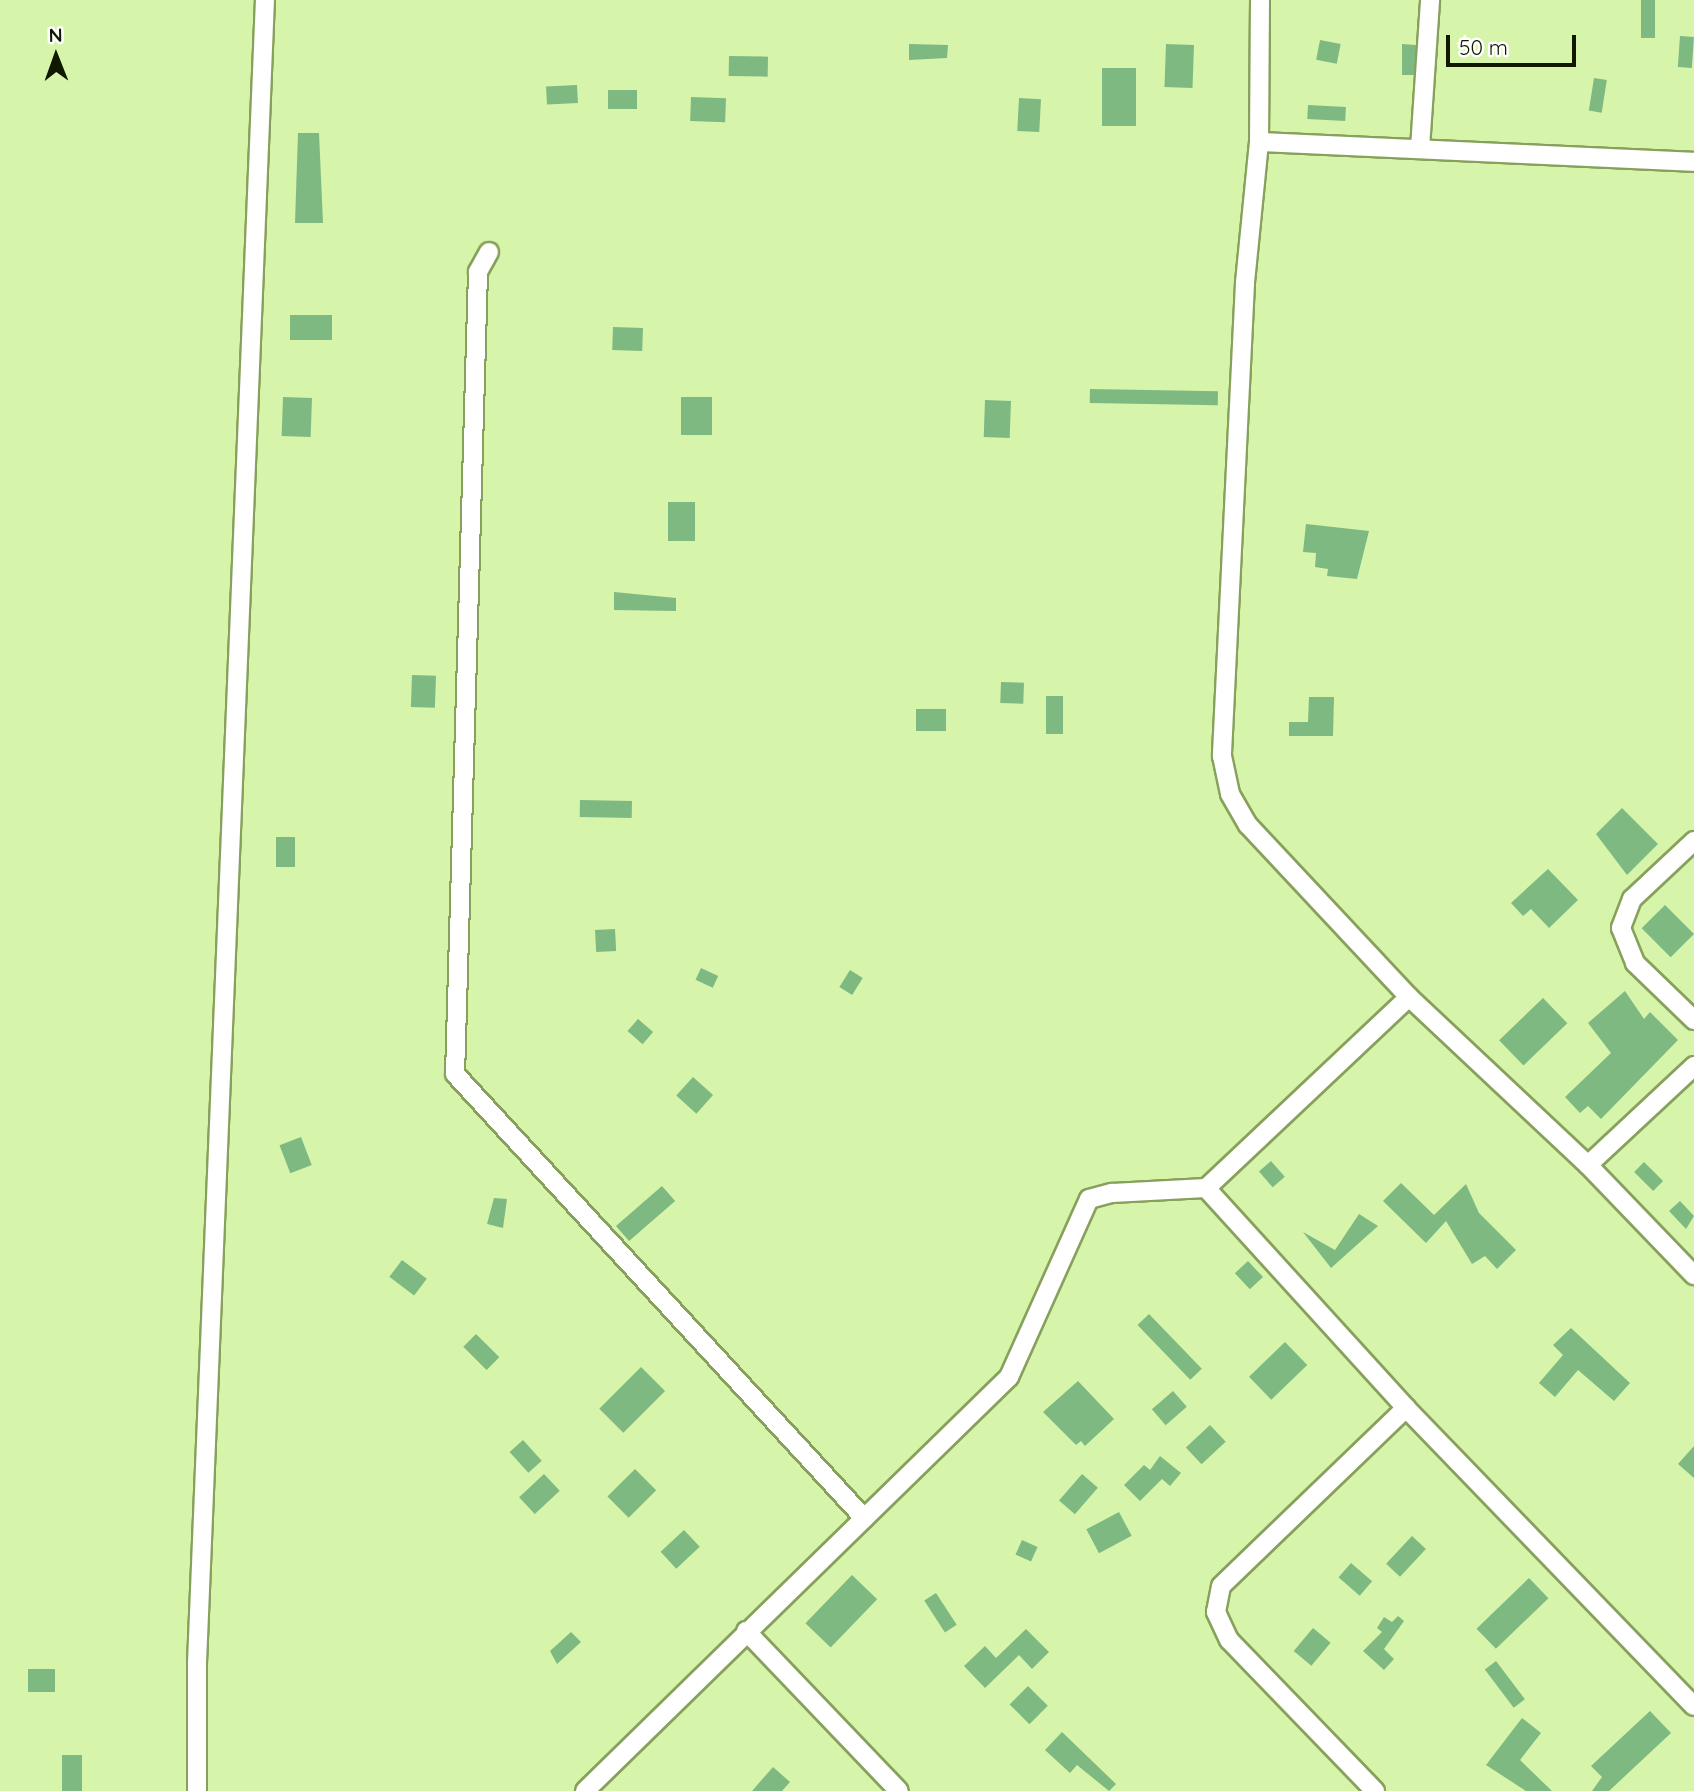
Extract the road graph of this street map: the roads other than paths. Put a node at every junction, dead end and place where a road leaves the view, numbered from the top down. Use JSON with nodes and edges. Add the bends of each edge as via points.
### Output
{"nodes":[{"id":1,"x":265,"y":0,"type":"edge"},
{"id":2,"x":1261,"y":0,"type":"edge"},
{"id":3,"x":1430,"y":0,"type":"edge"},
{"id":4,"x":1259,"y":142,"type":"junction"},
{"id":5,"x":1420,"y":148,"type":"junction"},
{"id":6,"x":1694,"y":162,"type":"edge"},
{"id":7,"x":489,"y":252,"type":"dead end"},
{"id":8,"x":1694,"y":841,"type":"edge"},
{"id":9,"x":1409,"y":997,"type":"junction"},
{"id":10,"x":1694,"y":1020,"type":"edge"},
{"id":11,"x":1694,"y":1066,"type":"edge"},
{"id":12,"x":1588,"y":1165,"type":"junction"},
{"id":13,"x":1206,"y":1188,"type":"junction"},
{"id":14,"x":1694,"y":1275,"type":"edge"},
{"id":15,"x":1406,"y":1408,"type":"junction"},
{"id":16,"x":864,"y":1518,"type":"junction"},
{"id":17,"x":746,"y":1631,"type":"junction"},
{"id":18,"x":1694,"y":1706,"type":"edge"},
{"id":19,"x":197,"y":1791,"type":"edge"},
{"id":20,"x":585,"y":1791,"type":"edge"},
{"id":21,"x":899,"y":1791,"type":"edge"},
{"id":22,"x":1375,"y":1791,"type":"edge"}],
"edges":[{"from":1,"to":19,"type":"street","via":[[198,1649]]},
{"from":2,"to":4,"type":"street"},
{"from":3,"to":5,"type":"street"},
{"from":4,"to":5,"type":"street"},
{"from":4,"to":9,"type":"street","via":[[1245,283],[1222,755],[1230,794],[1248,825]]},
{"from":5,"to":6,"type":"street"},
{"from":7,"to":16,"type":"street","via":[[478,272],[455,1074]]},
{"from":8,"to":10,"type":"street","via":[[1633,899],[1621,928],[1635,963]]},
{"from":9,"to":12,"type":"street"},
{"from":9,"to":13,"type":"street"},
{"from":11,"to":12,"type":"street"},
{"from":12,"to":14,"type":"street"},
{"from":13,"to":15,"type":"street"},
{"from":13,"to":16,"type":"street","via":[[1112,1193],[1089,1199],[1009,1377]]},
{"from":15,"to":18,"type":"street"},
{"from":15,"to":22,"type":"street","via":[[1221,1586],[1216,1612],[1229,1640]]},
{"from":16,"to":17,"type":"street"},
{"from":17,"to":20,"type":"street"},
{"from":17,"to":21,"type":"street"}]}
